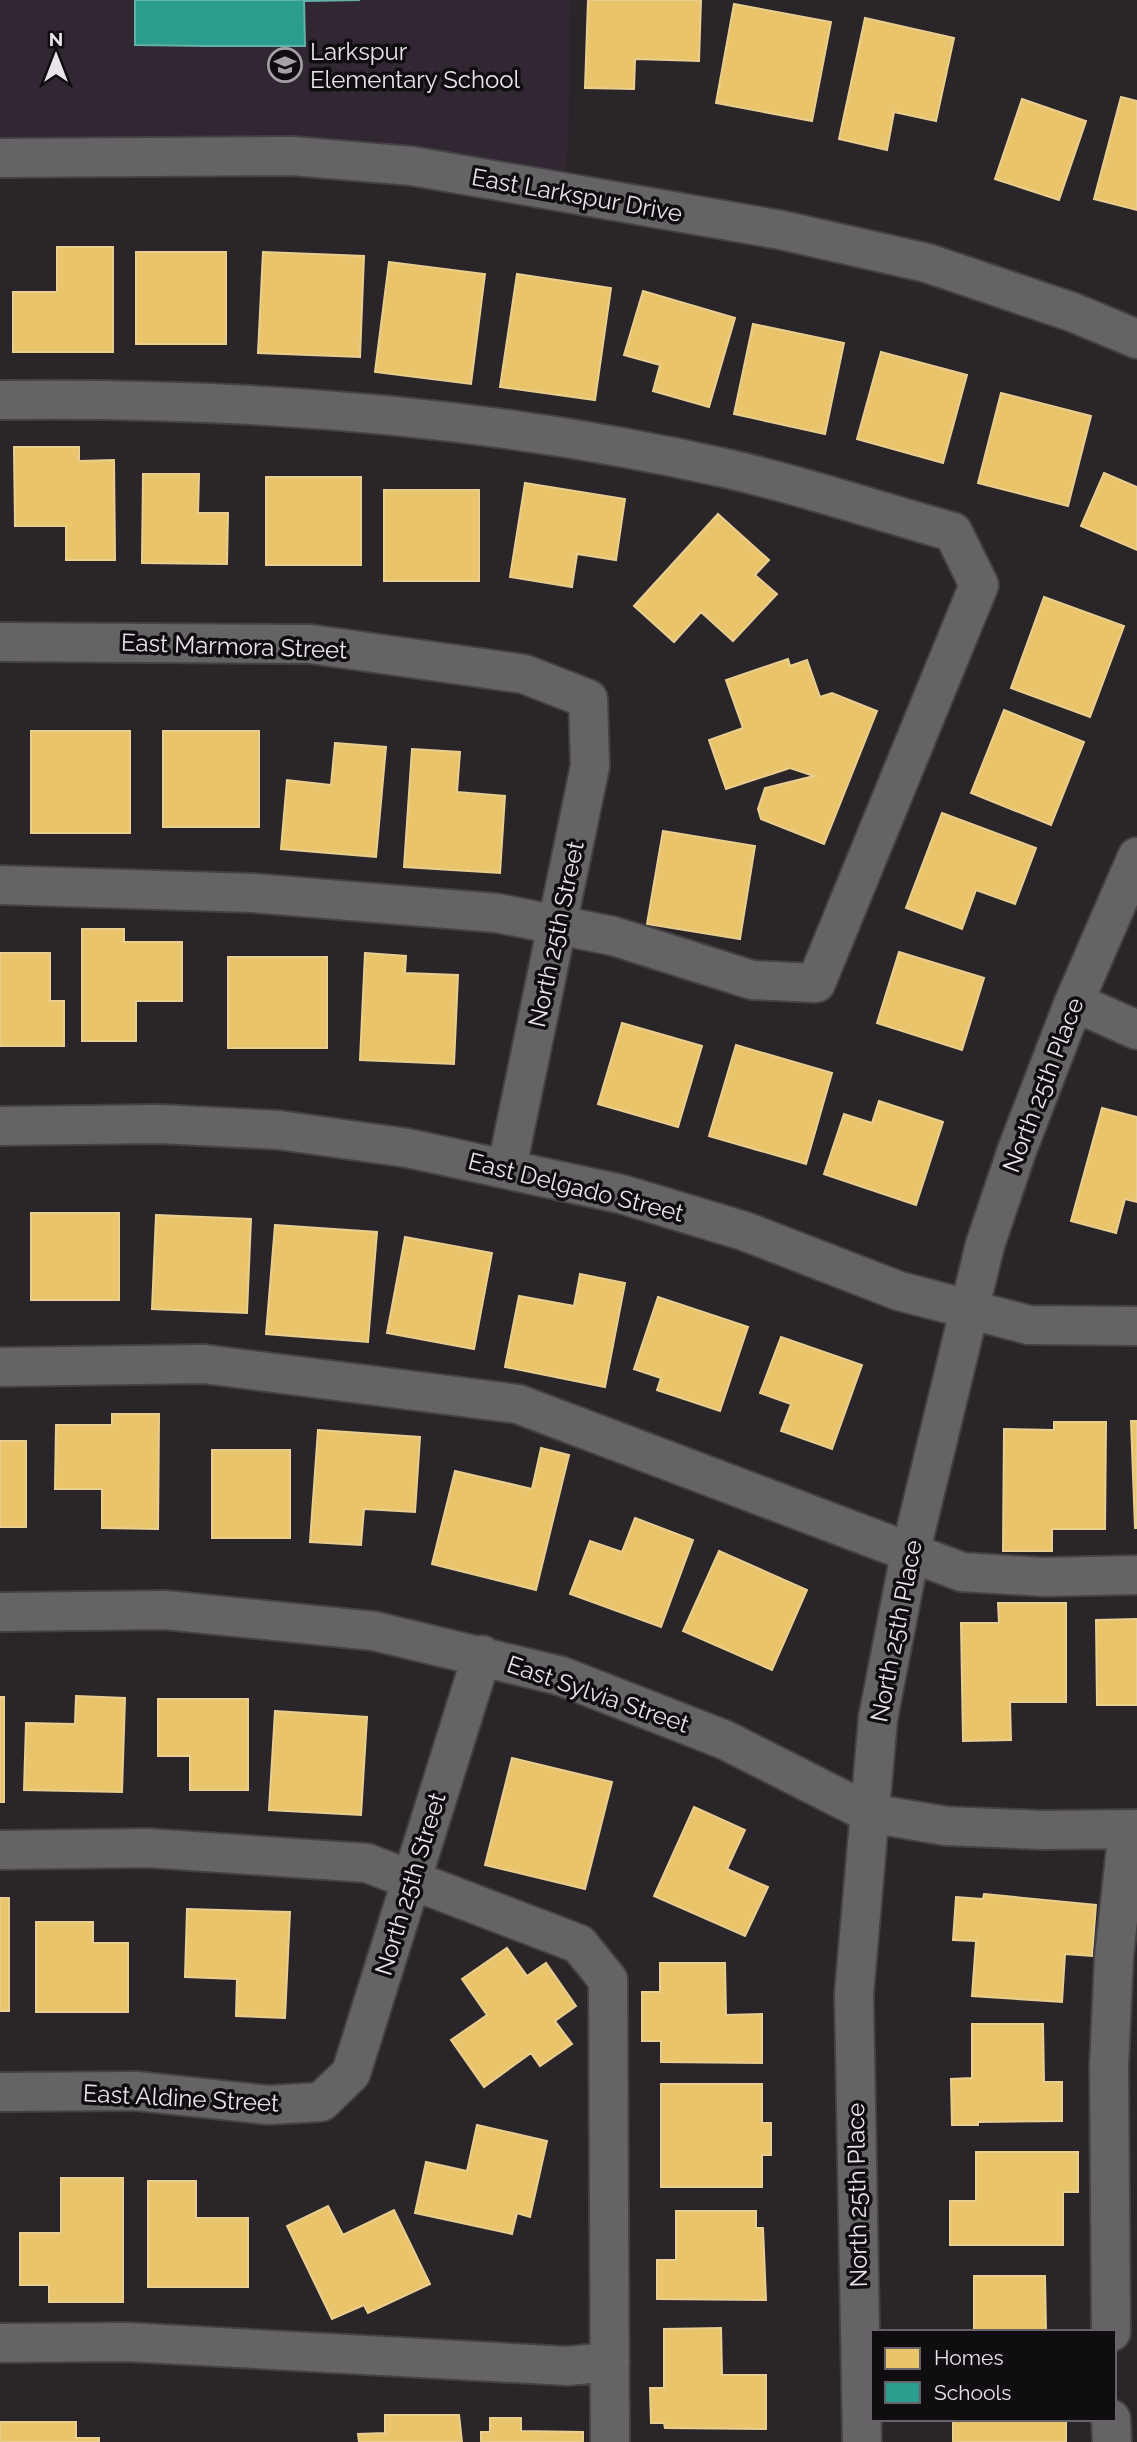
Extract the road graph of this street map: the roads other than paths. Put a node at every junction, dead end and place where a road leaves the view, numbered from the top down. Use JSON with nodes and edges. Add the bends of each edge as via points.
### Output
{"nodes":[{"id":1,"x":0,"y":159,"type":"edge"},
{"id":2,"x":1137,"y":339,"type":"edge"},
{"id":3,"x":0,"y":400,"type":"edge"},
{"id":4,"x":0,"y":642,"type":"edge"},
{"id":5,"x":588,"y":699,"type":"joint"},
{"id":6,"x":1137,"y":857,"type":"edge"},
{"id":7,"x":0,"y":885,"type":"edge"},
{"id":8,"x":558,"y":925,"type":"junction"},
{"id":9,"x":1074,"y":1002,"type":"junction"},
{"id":10,"x":1137,"y":1030,"type":"edge"},
{"id":11,"x":0,"y":1126,"type":"edge"},
{"id":12,"x":507,"y":1167,"type":"junction"},
{"id":13,"x":969,"y":1308,"type":"junction"},
{"id":14,"x":1137,"y":1326,"type":"edge"},
{"id":15,"x":0,"y":1367,"type":"edge"},
{"id":16,"x":911,"y":1554,"type":"junction"},
{"id":17,"x":1137,"y":1575,"type":"edge"},
{"id":18,"x":0,"y":1612,"type":"edge"},
{"id":19,"x":482,"y":1655,"type":"junction"},
{"id":20,"x":869,"y":1813,"type":"junction"},
{"id":21,"x":1132,"y":1830,"type":"edge"},
{"id":22,"x":0,"y":1850,"type":"edge"},
{"id":23,"x":411,"y":1882,"type":"junction"},
{"id":24,"x":0,"y":2092,"type":"edge"},
{"id":25,"x":321,"y":2102,"type":"joint"},
{"id":26,"x":1111,"y":2330,"type":"edge"},
{"id":27,"x":0,"y":2343,"type":"edge"},
{"id":28,"x":610,"y":2362,"type":"junction"},
{"id":29,"x":1111,"y":2421,"type":"edge"},
{"id":30,"x":610,"y":2442,"type":"edge"},
{"id":31,"x":862,"y":2442,"type":"edge"},
{"id":32,"x":1112,"y":2442,"type":"edge"}],
"edges":[{"from":1,"to":2,"type":"street","name":"East Larkspur Drive","via":[[292,156],[412,166],[781,230],[927,263]]},
{"from":3,"to":8,"type":"street","via":[[129,398],[396,414],[598,443],[718,467],[953,532],[979,585],[816,983],[752,981],[613,936]]},
{"from":4,"to":5,"type":"street","name":"East Marmora Street","via":[[310,644],[524,674]]},
{"from":5,"to":8,"type":"street","name":"North 25th Street","via":[[590,766]]},
{"from":6,"to":9,"type":"street","name":"North 25th Place"},
{"from":7,"to":8,"type":"street","via":[[253,892],[498,913]]},
{"from":8,"to":12,"type":"street","name":"North 25th Street"},
{"from":9,"to":10,"type":"street"},
{"from":9,"to":13,"type":"street","name":"North 25th Place","via":[[1017,1150]]},
{"from":11,"to":12,"type":"street","name":"East Delgado Street","via":[[159,1124],[279,1130]]},
{"from":12,"to":13,"type":"street","name":"East Delgado Street","via":[[621,1194],[744,1231],[900,1291]]},
{"from":13,"to":14,"type":"street","name":"East Delgado Street","via":[[1029,1325]]},
{"from":13,"to":16,"type":"street","name":"North 25th Place"},
{"from":15,"to":16,"type":"street","via":[[204,1364],[518,1404]]},
{"from":16,"to":17,"type":"street","via":[[962,1572],[1044,1577]]},
{"from":16,"to":20,"type":"street","name":"North 25th Place","via":[[878,1718]]},
{"from":18,"to":19,"type":"street","name":"East Sylvia Street","via":[[165,1610],[236,1615],[374,1631]]},
{"from":19,"to":20,"type":"street","name":"East Sylvia Street","via":[[561,1676],[655,1711],[724,1740]]},
{"from":19,"to":23,"type":"street","name":"North 25th Street"},
{"from":20,"to":21,"type":"street","name":"East Sylvia Street","via":[[946,1826]]},
{"from":20,"to":31,"type":"street","name":"North 25th Place","via":[[854,1994]]},
{"from":21,"to":26,"type":"street","via":[[1114,1956],[1109,2066]]},
{"from":22,"to":23,"type":"street","via":[[148,1849],[367,1863]]},
{"from":23,"to":25,"type":"street","name":"North 25th Street","via":[[351,2073]]},
{"from":23,"to":28,"type":"street","via":[[579,1944],[608,1980]]},
{"from":24,"to":25,"type":"street","name":"East Aldine Street","via":[[136,2091],[268,2105]]},
{"from":27,"to":28,"type":"street","via":[[127,2342],[567,2365]]},
{"from":28,"to":30,"type":"street"},
{"from":29,"to":32,"type":"street"}]}
